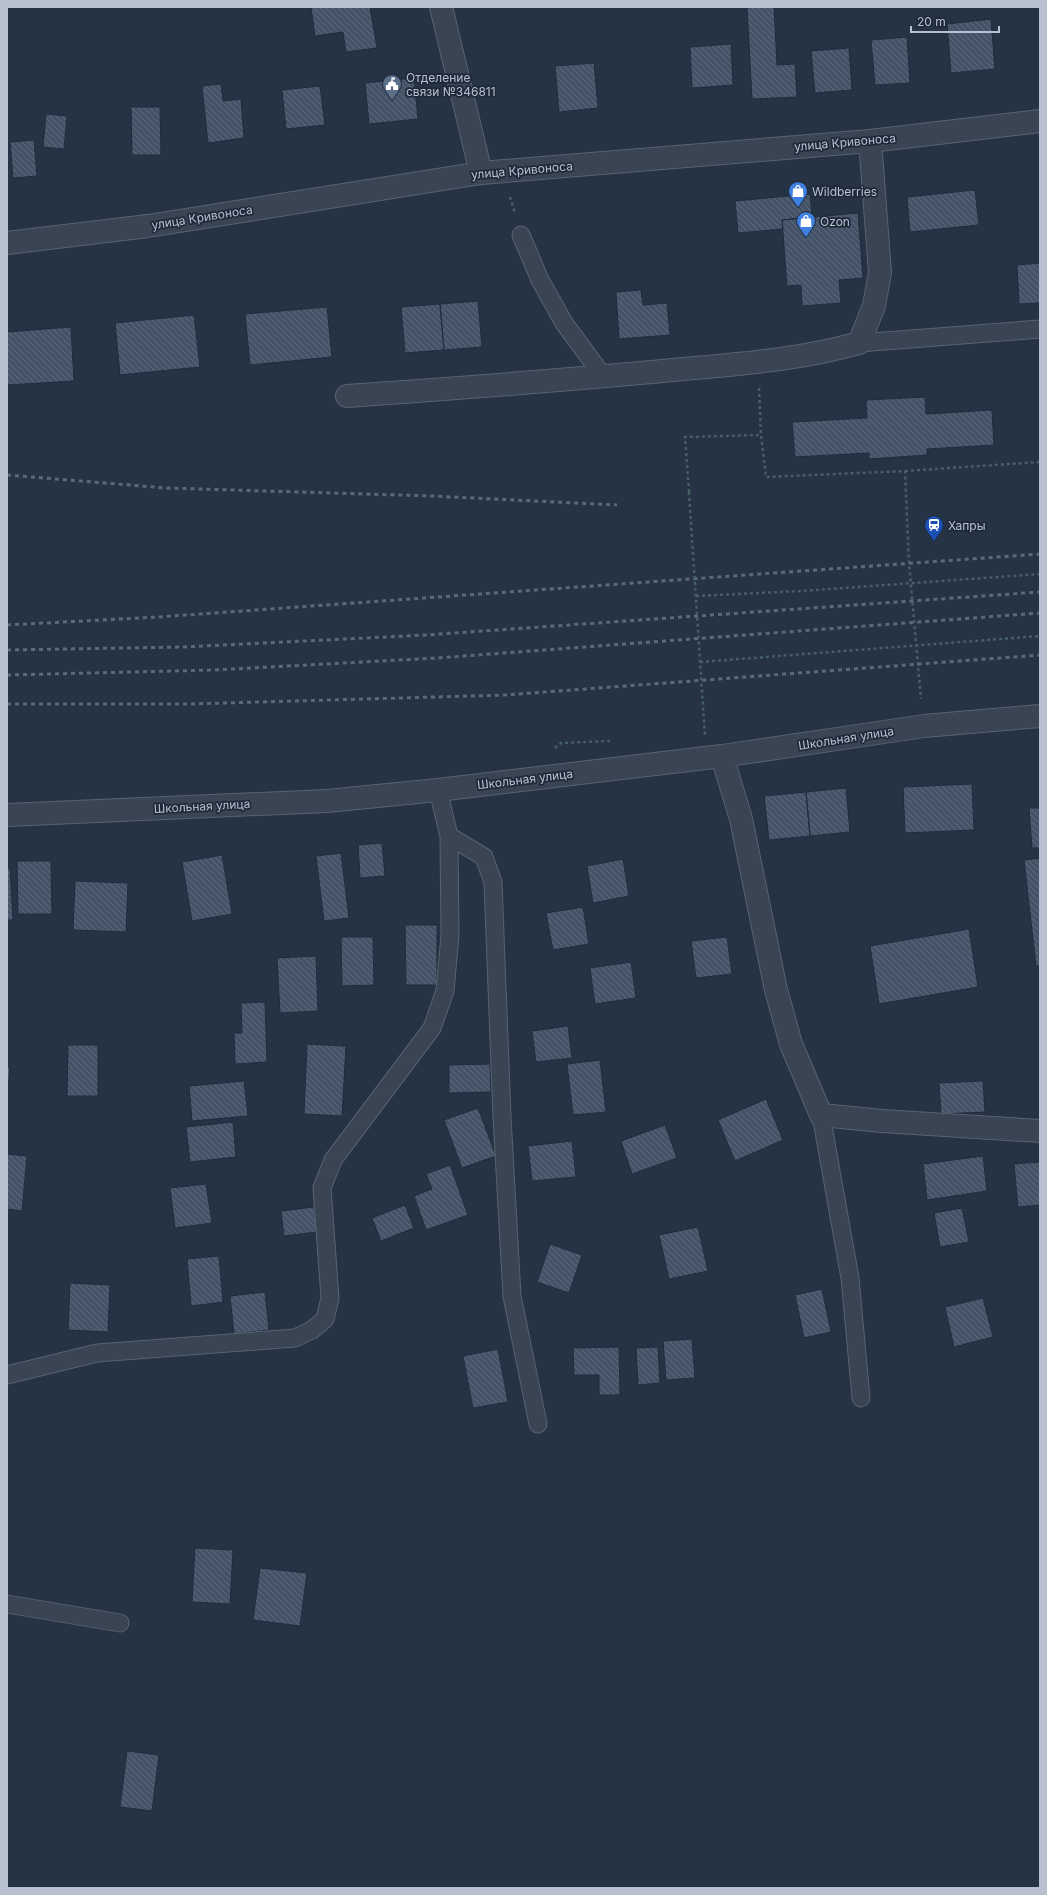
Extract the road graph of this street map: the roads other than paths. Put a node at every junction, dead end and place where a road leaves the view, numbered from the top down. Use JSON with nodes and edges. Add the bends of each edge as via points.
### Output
{"nodes":[{"id":1,"x":440,"y":7,"type":"edge"},
{"id":2,"x":1040,"y":120,"type":"edge"},
{"id":3,"x":870,"y":141,"type":"junction"},
{"id":4,"x":481,"y":173,"type":"junction"},
{"id":5,"x":520,"y":235,"type":"road end"},
{"id":6,"x":7,"y":243,"type":"edge"},
{"id":7,"x":1040,"y":329,"type":"edge"},
{"id":8,"x":858,"y":342,"type":"junction"},
{"id":9,"x":603,"y":376,"type":"junction"},
{"id":10,"x":347,"y":396,"type":"dead end"},
{"id":11,"x":1040,"y":716,"type":"edge"},
{"id":12,"x":722,"y":756,"type":"junction"},
{"id":13,"x":438,"y":790,"type":"junction"},
{"id":14,"x":7,"y":815,"type":"edge"},
{"id":15,"x":449,"y":836,"type":"junction"},
{"id":16,"x":821,"y":1115,"type":"junction"},
{"id":17,"x":1040,"y":1131,"type":"edge"},
{"id":18,"x":7,"y":1375,"type":"edge"},
{"id":19,"x":861,"y":1398,"type":"dead end"},
{"id":20,"x":538,"y":1424,"type":"dead end"},
{"id":21,"x":7,"y":1604,"type":"edge"},
{"id":22,"x":120,"y":1623,"type":"dead end"}],
"edges":[{"from":1,"to":4,"type":"street"},
{"from":2,"to":3,"type":"street","name":"улица Кривоноса"},
{"from":3,"to":4,"type":"street","name":"улица Кривоноса"},
{"from":3,"to":8,"type":"street","via":[[880,272],[874,306]]},
{"from":4,"to":6,"type":"street","name":"улица Кривоноса","via":[[148,226]]},
{"from":5,"to":9,"type":"lane","via":[[540,280],[564,323]]},
{"from":7,"to":8,"type":"lane"},
{"from":8,"to":9,"type":"street","via":[[828,351],[757,362]]},
{"from":9,"to":10,"type":"street"},
{"from":11,"to":12,"type":"street","name":"Школьная улица","via":[[924,726]]},
{"from":12,"to":13,"type":"street","name":"Школьная улица"},
{"from":12,"to":16,"type":"street","via":[[740,819],[776,990],[791,1044]]},
{"from":13,"to":14,"type":"street","name":"Школьная улица","via":[[327,801]]},
{"from":13,"to":15,"type":"lane"},
{"from":15,"to":18,"type":"lane","via":[[450,935],[445,991],[432,1028],[333,1160],[322,1188],[330,1298],[325,1319],[312,1330],[295,1338],[96,1353]]},
{"from":15,"to":20,"type":"lane","via":[[484,857],[493,882],[512,1296]]},
{"from":16,"to":17,"type":"street"},
{"from":16,"to":19,"type":"lane","via":[[850,1278]]},
{"from":21,"to":22,"type":"lane"}]}
